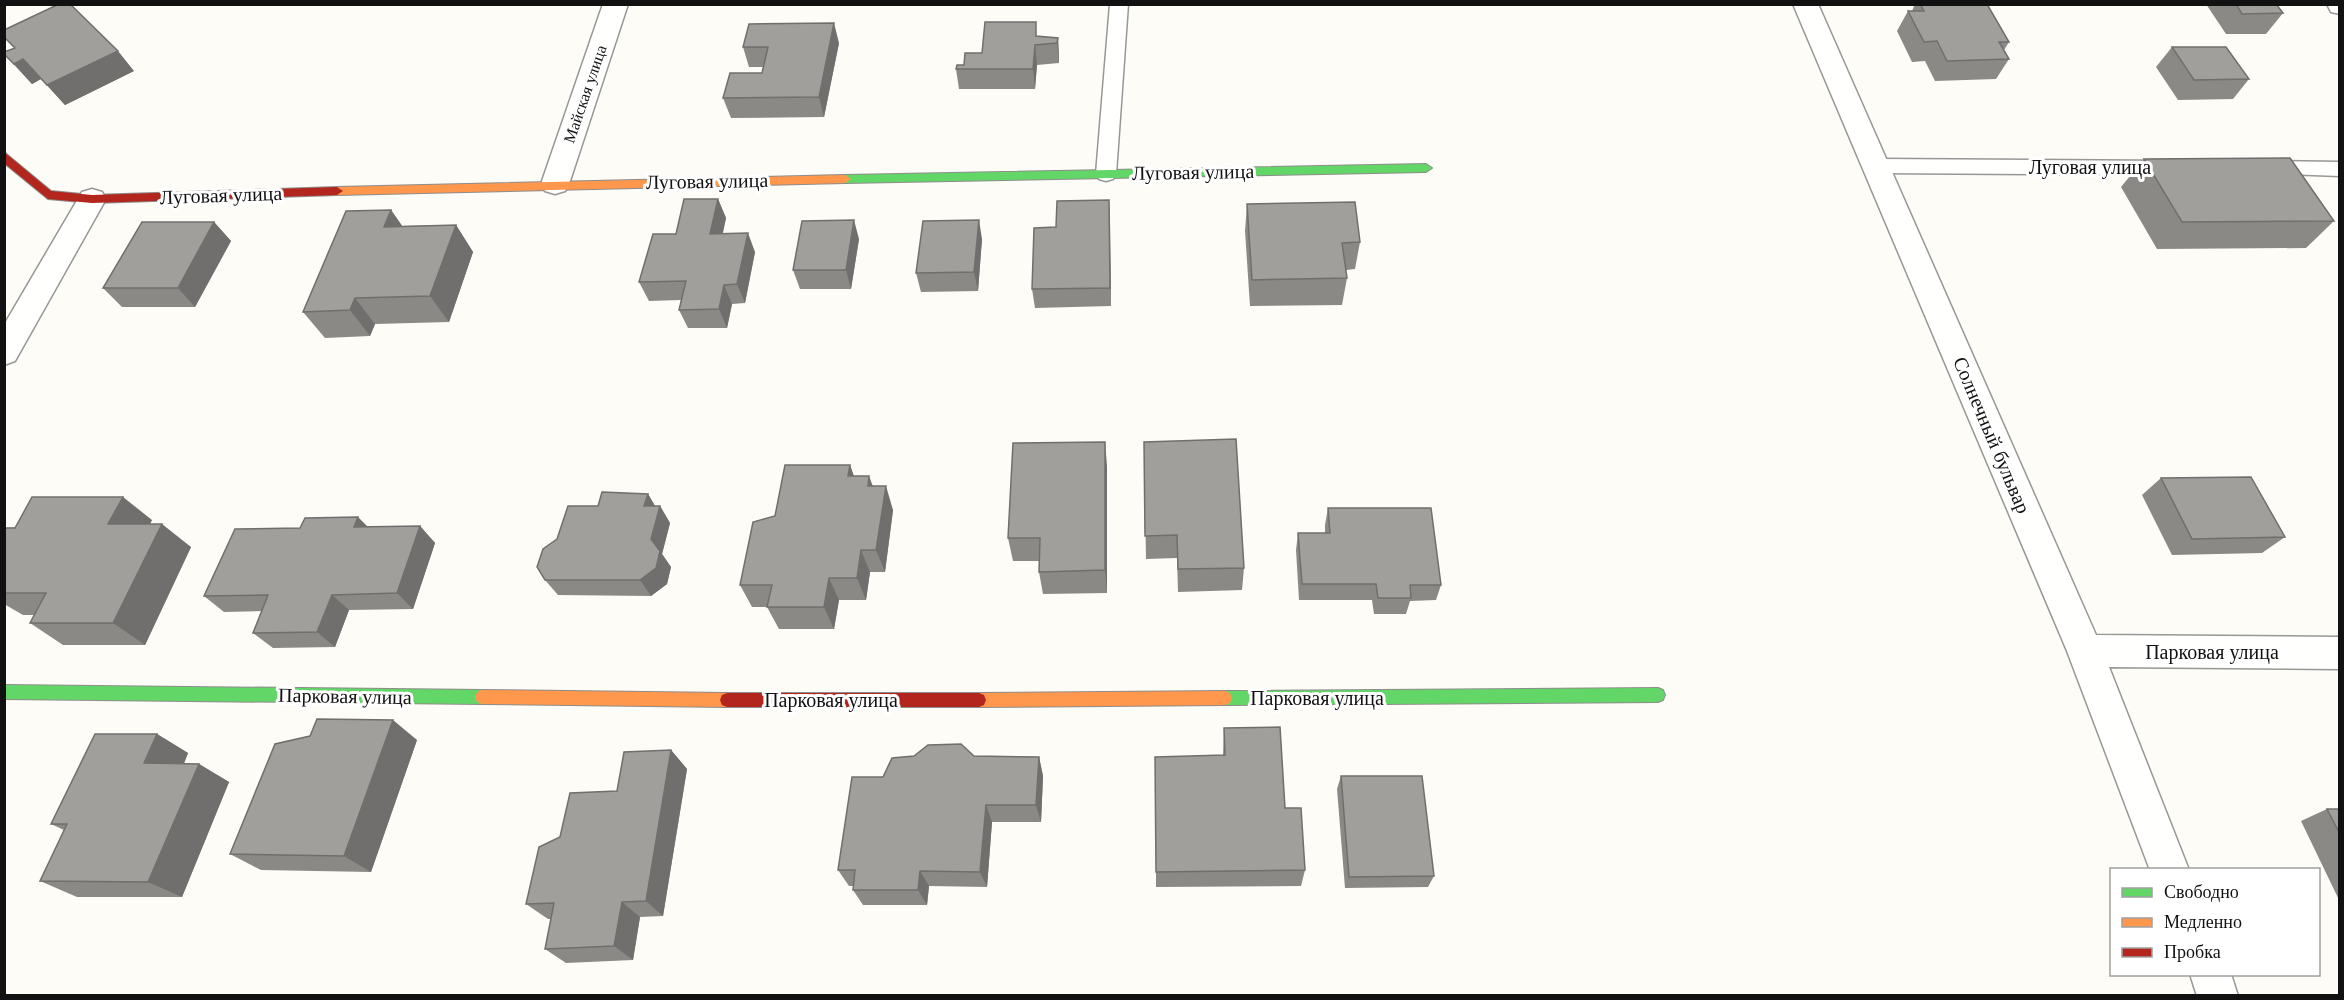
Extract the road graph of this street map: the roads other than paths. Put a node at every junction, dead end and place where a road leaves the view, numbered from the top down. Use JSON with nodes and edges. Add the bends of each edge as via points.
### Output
{"nodes":[{"id":1,"x":616,"y":4,"type":"edge"},
{"id":2,"x":1119,"y":4,"type":"edge"},
{"id":3,"x":1805,"y":4,"type":"edge"},
{"id":4,"x":4,"y":156,"type":"edge"},
{"id":5,"x":1877,"y":166,"type":"junction"},
{"id":6,"x":1426,"y":168,"type":"dead end"},
{"id":7,"x":2185,"y":168,"type":"edge"},
{"id":8,"x":2245,"y":168,"type":"edge"},
{"id":9,"x":2340,"y":169,"type":"edge"},
{"id":10,"x":1106,"y":174,"type":"junction"},
{"id":11,"x":555,"y":184,"type":"junction"},
{"id":12,"x":92,"y":199,"type":"junction"},
{"id":13,"x":4,"y":353,"type":"edge"},
{"id":14,"x":2085,"y":651,"type":"junction"},
{"id":15,"x":2340,"y":653,"type":"edge"},
{"id":16,"x":4,"y":692,"type":"edge"},
{"id":17,"x":1658,"y":695,"type":"dead end"},
{"id":18,"x":2169,"y":868,"type":"edge"},
{"id":19,"x":2210,"y":976,"type":"edge"},
{"id":20,"x":2218,"y":996,"type":"edge"}],
"edges":[{"from":1,"to":11,"type":"street","name":"Майская улица"},
{"from":2,"to":10,"type":"lane"},
{"from":3,"to":5,"type":"street","name":"Солнечный бульвар"},
{"from":4,"to":12,"type":"street","name":"Луговая улица","via":[[48,195]]},
{"from":5,"to":7,"type":"lane","name":"Луговая улица"},
{"from":5,"to":14,"type":"street","name":"Солнечный бульвар"},
{"from":6,"to":10,"type":"street","name":"Луговая улица"},
{"from":8,"to":9,"type":"lane"},
{"from":10,"to":11,"type":"street","name":"Луговая улица"},
{"from":11,"to":12,"type":"street","name":"Луговая улица"},
{"from":12,"to":13,"type":"street"},
{"from":14,"to":15,"type":"street","name":"Парковая улица"},
{"from":14,"to":18,"type":"street","name":"Солнечный бульвар"},
{"from":16,"to":17,"type":"street","name":"Парковая улица","via":[[859,701]]},
{"from":19,"to":20,"type":"street"}]}
